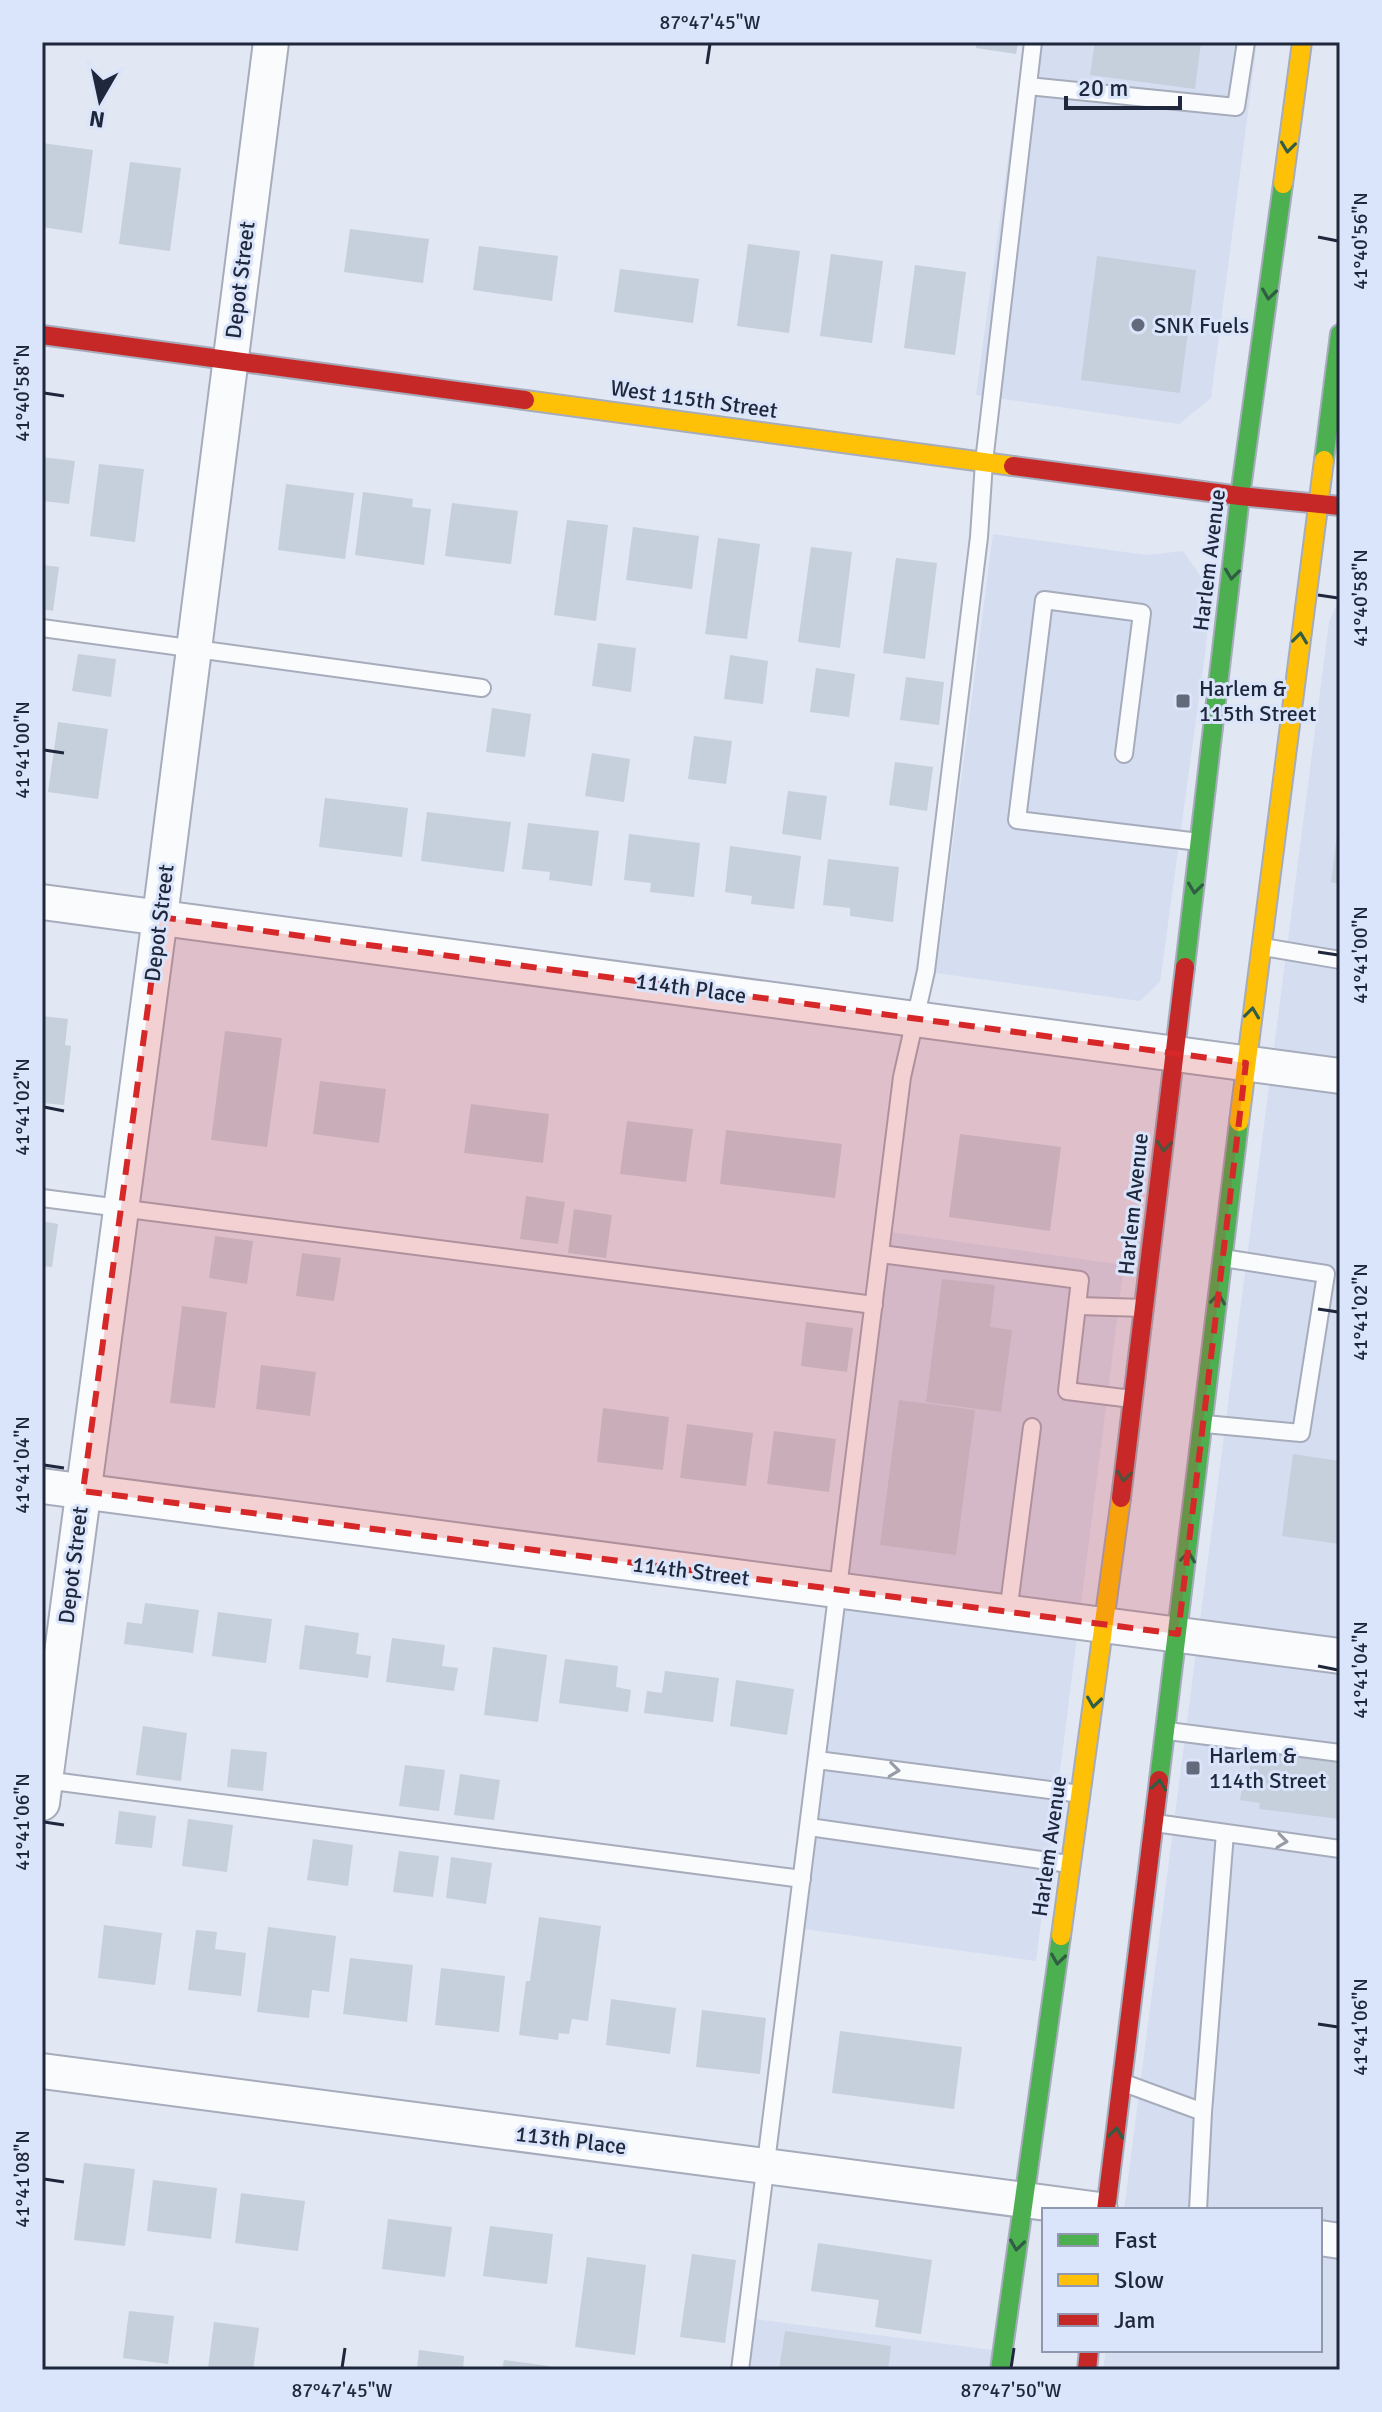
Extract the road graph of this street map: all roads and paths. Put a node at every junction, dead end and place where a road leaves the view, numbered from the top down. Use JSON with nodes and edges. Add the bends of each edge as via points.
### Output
{"nodes":[{"id":1,"x":271,"y":42,"type":"edge"},
{"id":2,"x":1033,"y":42,"type":"edge"},
{"id":3,"x":1246,"y":42,"type":"edge"},
{"id":4,"x":1302,"y":42,"type":"edge"},
{"id":5,"x":1028,"y":86,"type":"junction"},
{"id":6,"x":1340,"y":334,"type":"edge"},
{"id":7,"x":42,"y":335,"type":"edge"},
{"id":8,"x":230,"y":360,"type":"junction"},
{"id":9,"x":984,"y":462,"type":"junction"},
{"id":10,"x":1240,"y":496,"type":"junction"},
{"id":11,"x":1317,"y":504,"type":"junction"},
{"id":12,"x":1340,"y":506,"type":"edge"},
{"id":13,"x":42,"y":628,"type":"edge"},
{"id":14,"x":194,"y":648,"type":"junction"},
{"id":15,"x":482,"y":688,"type":"dead end"},
{"id":16,"x":1124,"y":754,"type":"dead end"},
{"id":17,"x":1201,"y":842,"type":"junction"},
{"id":18,"x":42,"y":902,"type":"edge"},
{"id":19,"x":160,"y":917,"type":"junction"},
{"id":20,"x":1261,"y":947,"type":"junction"},
{"id":21,"x":1340,"y":960,"type":"edge"},
{"id":22,"x":916,"y":1018,"type":"junction"},
{"id":23,"x":1174,"y":1054,"type":"junction"},
{"id":24,"x":1246,"y":1063,"type":"junction"},
{"id":25,"x":1340,"y":1076,"type":"edge"},
{"id":26,"x":42,"y":1198,"type":"edge"},
{"id":27,"x":121,"y":1208,"type":"junction"},
{"id":28,"x":881,"y":1254,"type":"junction"},
{"id":29,"x":1223,"y":1258,"type":"junction"},
{"id":30,"x":874,"y":1305,"type":"junction"},
{"id":31,"x":1078,"y":1306,"type":"junction"},
{"id":32,"x":1146,"y":1308,"type":"junction"},
{"id":33,"x":1134,"y":1399,"type":"junction"},
{"id":34,"x":1203,"y":1424,"type":"junction"},
{"id":35,"x":1032,"y":1427,"type":"dead end"},
{"id":36,"x":42,"y":1486,"type":"edge"},
{"id":37,"x":83,"y":1491,"type":"junction"},
{"id":38,"x":838,"y":1590,"type":"junction"},
{"id":39,"x":1008,"y":1613,"type":"junction"},
{"id":40,"x":1105,"y":1625,"type":"junction"},
{"id":41,"x":1178,"y":1634,"type":"junction"},
{"id":42,"x":1340,"y":1656,"type":"edge"},
{"id":43,"x":1166,"y":1731,"type":"junction"},
{"id":44,"x":1340,"y":1753,"type":"edge"},
{"id":45,"x":817,"y":1760,"type":"junction"},
{"id":46,"x":44,"y":1792,"type":"edge"},
{"id":47,"x":1081,"y":1794,"type":"junction"},
{"id":48,"x":1155,"y":1823,"type":"junction"},
{"id":49,"x":809,"y":1827,"type":"junction"},
{"id":50,"x":1225,"y":1833,"type":"junction"},
{"id":51,"x":1340,"y":1849,"type":"edge"},
{"id":52,"x":1071,"y":1864,"type":"junction"},
{"id":53,"x":802,"y":1879,"type":"junction"},
{"id":54,"x":42,"y":2071,"type":"edge"},
{"id":55,"x":1122,"y":2083,"type":"junction"},
{"id":56,"x":1203,"y":2112,"type":"junction"},
{"id":57,"x":766,"y":2166,"type":"junction"},
{"id":58,"x":1024,"y":2201,"type":"junction"},
{"id":59,"x":1083,"y":2208,"type":"edge"},
{"id":60,"x":1106,"y":2208,"type":"edge"},
{"id":61,"x":1198,"y":2208,"type":"edge"},
{"id":62,"x":740,"y":2370,"type":"edge"},
{"id":63,"x":1000,"y":2370,"type":"edge"}],
"edges":[{"from":1,"to":8,"type":"street","name":"Depot Street"},
{"from":2,"to":5,"type":"lane"},
{"from":3,"to":5,"type":"lane","via":[[1236,107]]},
{"from":4,"to":10,"type":"main road","name":"Harlem Avenue","one_way":true},
{"from":5,"to":9,"type":"lane"},
{"from":6,"to":11,"type":"main road"},
{"from":7,"to":8,"type":"main road","name":"West 115th Street"},
{"from":8,"to":9,"type":"main road","name":"West 115th Street"},
{"from":8,"to":14,"type":"street","name":"Depot Street"},
{"from":9,"to":10,"type":"main road","name":"West 115th Street"},
{"from":9,"to":22,"type":"lane","via":[[978,553]]},
{"from":10,"to":11,"type":"main road","name":"West 115th Street"},
{"from":10,"to":17,"type":"main road","name":"Harlem Avenue","one_way":true},
{"from":11,"to":12,"type":"main road","name":"West 115th Street"},
{"from":20,"to":11,"type":"main road","one_way":true},
{"from":13,"to":14,"type":"lane"},
{"from":14,"to":15,"type":"lane"},
{"from":14,"to":19,"type":"street","name":"Depot Street"},
{"from":16,"to":17,"type":"lane","via":[[1142,613],[1044,600],[1017,820]]},
{"from":17,"to":23,"type":"main road","name":"Harlem Avenue","one_way":true},
{"from":18,"to":19,"type":"street","name":"114th Place"},
{"from":19,"to":22,"type":"street","name":"114th Place"},
{"from":19,"to":27,"type":"street","name":"Depot Street"},
{"from":20,"to":21,"type":"lane"},
{"from":24,"to":20,"type":"main road","one_way":true},
{"from":22,"to":23,"type":"street","name":"114th Place"},
{"from":22,"to":28,"type":"lane","via":[[902,1077]]},
{"from":23,"to":24,"type":"street","name":"114th Place"},
{"from":23,"to":32,"type":"main road","name":"Harlem Avenue","one_way":true},
{"from":24,"to":25,"type":"street","name":"114th Place"},
{"from":24,"to":29,"type":"main road"},
{"from":26,"to":27,"type":"lane"},
{"from":27,"to":30,"type":"lane"},
{"from":27,"to":37,"type":"street","name":"Depot Street"},
{"from":28,"to":30,"type":"lane"},
{"from":28,"to":31,"type":"lane","via":[[1080,1280]]},
{"from":34,"to":29,"type":"main road","one_way":true},
{"from":29,"to":34,"type":"lane","via":[[1326,1274],[1301,1433]]},
{"from":30,"to":38,"type":"lane"},
{"from":31,"to":32,"type":"lane"},
{"from":31,"to":33,"type":"lane","via":[[1067,1391]]},
{"from":32,"to":33,"type":"main road","name":"Harlem Avenue"},
{"from":33,"to":40,"type":"main road","name":"Harlem Avenue","one_way":true},
{"from":41,"to":34,"type":"main road","one_way":true},
{"from":35,"to":39,"type":"lane"},
{"from":36,"to":37,"type":"street","name":"114th Street"},
{"from":37,"to":38,"type":"street","name":"114th Street"},
{"from":37,"to":46,"type":"street","name":"Depot Street"},
{"from":38,"to":39,"type":"street","name":"114th Street"},
{"from":38,"to":45,"type":"lane"},
{"from":39,"to":40,"type":"street","name":"114th Street"},
{"from":40,"to":41,"type":"street","name":"114th Street"},
{"from":40,"to":47,"type":"main road","name":"Harlem Avenue","one_way":true},
{"from":41,"to":42,"type":"street","name":"114th Street"},
{"from":41,"to":43,"type":"main road"},
{"from":43,"to":44,"type":"lane"},
{"from":48,"to":43,"type":"main road","one_way":true},
{"from":45,"to":47,"type":"lane","one_way":true},
{"from":45,"to":49,"type":"lane"},
{"from":46,"to":53,"type":"lane"},
{"from":47,"to":52,"type":"main road","name":"Harlem Avenue"},
{"from":48,"to":50,"type":"lane"},
{"from":48,"to":55,"type":"main road"},
{"from":49,"to":52,"type":"lane"},
{"from":49,"to":53,"type":"lane"},
{"from":50,"to":51,"type":"lane","one_way":true},
{"from":50,"to":56,"type":"lane"},
{"from":52,"to":58,"type":"main road","name":"Harlem Avenue","one_way":true},
{"from":53,"to":57,"type":"lane"},
{"from":54,"to":57,"type":"street","name":"113th Place"},
{"from":55,"to":56,"type":"lane"},
{"from":60,"to":55,"type":"main road","one_way":true},
{"from":56,"to":61,"type":"lane"},
{"from":57,"to":58,"type":"street","name":"113th Place"},
{"from":57,"to":62,"type":"lane"},
{"from":58,"to":59,"type":"street","name":"113th Place"},
{"from":58,"to":63,"type":"main road","name":"Harlem Avenue","one_way":true}]}
